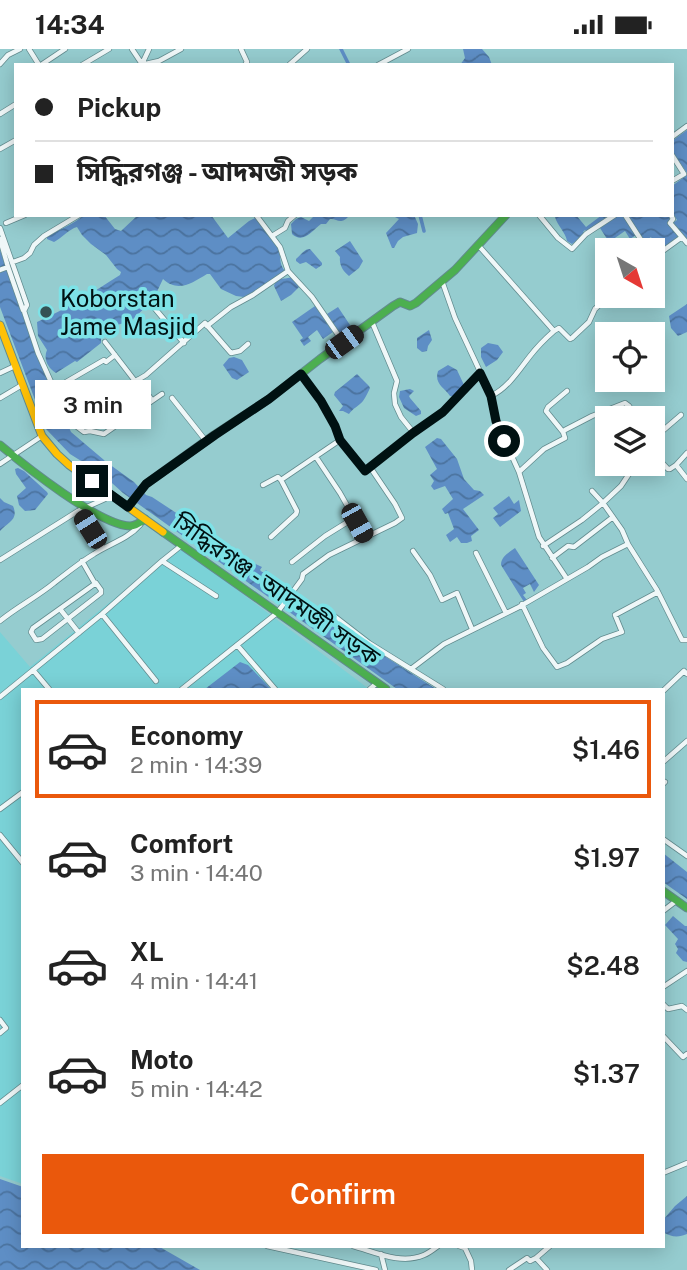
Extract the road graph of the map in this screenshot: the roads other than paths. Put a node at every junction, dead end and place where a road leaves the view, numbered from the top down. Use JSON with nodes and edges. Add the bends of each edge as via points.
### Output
{"nodes":[{"id":1,"x":20,"y":49,"type":"edge"},
{"id":2,"x":65,"y":49,"type":"edge"},
{"id":3,"x":109,"y":49,"type":"edge"},
{"id":4,"x":181,"y":49,"type":"edge"},
{"id":5,"x":307,"y":49,"type":"edge"},
{"id":6,"x":408,"y":49,"type":"edge"},
{"id":7,"x":43,"y":63,"type":"edge"},
{"id":8,"x":85,"y":63,"type":"edge"},
{"id":9,"x":152,"y":63,"type":"edge"},
{"id":10,"x":291,"y":63,"type":"edge"},
{"id":11,"x":382,"y":63,"type":"edge"},
{"id":12,"x":0,"y":64,"type":"edge"},
{"id":13,"x":674,"y":158,"type":"edge"},
{"id":14,"x":674,"y":180,"type":"edge"},
{"id":15,"x":22,"y":217,"type":"edge"},
{"id":16,"x":76,"y":217,"type":"edge"},
{"id":17,"x":258,"y":217,"type":"edge"},
{"id":18,"x":293,"y":217,"type":"edge"},
{"id":19,"x":504,"y":217,"type":"edge"},
{"id":20,"x":541,"y":217,"type":"edge"},
{"id":21,"x":612,"y":217,"type":"edge"},
{"id":22,"x":626,"y":217,"type":"edge"},
{"id":23,"x":672,"y":217,"type":"edge"},
{"id":24,"x":6,"y":223,"type":"dead end"},
{"id":25,"x":0,"y":228,"type":"edge"},
{"id":26,"x":272,"y":236,"type":"junction"},
{"id":27,"x":682,"y":237,"type":"junction"},
{"id":28,"x":640,"y":238,"type":"edge"},
{"id":29,"x":0,"y":239,"type":"edge"},
{"id":30,"x":687,"y":243,"type":"edge"},
{"id":31,"x":478,"y":245,"type":"junction"},
{"id":32,"x":665,"y":249,"type":"edge"},
{"id":33,"x":13,"y":262,"type":"junction"},
{"id":34,"x":8,"y":267,"type":"junction"},
{"id":35,"x":0,"y":270,"type":"edge"},
{"id":36,"x":288,"y":271,"type":"junction"},
{"id":37,"x":442,"y":281,"type":"junction"},
{"id":38,"x":151,"y":305,"type":"dead end"},
{"id":39,"x":596,"y":308,"type":"edge"},
{"id":40,"x":24,"y":311,"type":"junction"},
{"id":41,"x":372,"y":322,"type":"junction"},
{"id":42,"x":0,"y":325,"type":"edge"},
{"id":43,"x":207,"y":326,"type":"junction"},
{"id":44,"x":554,"y":331,"type":"junction"},
{"id":45,"x":105,"y":342,"type":"dead end"},
{"id":46,"x":344,"y":342,"type":"junction"},
{"id":47,"x":184,"y":344,"type":"junction"},
{"id":48,"x":248,"y":344,"type":"dead end"},
{"id":49,"x":115,"y":355,"type":"junction"},
{"id":50,"x":15,"y":366,"type":"junction"},
{"id":51,"x":0,"y":373,"type":"edge"},
{"id":52,"x":480,"y":373,"type":"junction"},
{"id":53,"x":301,"y":374,"type":"junction"},
{"id":54,"x":136,"y":380,"type":"junction"},
{"id":55,"x":22,"y":385,"type":"junction"},
{"id":56,"x":54,"y":389,"type":"junction"},
{"id":57,"x":567,"y":391,"type":"dead end"},
{"id":58,"x":162,"y":394,"type":"dead end"},
{"id":59,"x":491,"y":396,"type":"junction"},
{"id":60,"x":0,"y":398,"type":"edge"},
{"id":61,"x":97,"y":398,"type":"dead end"},
{"id":62,"x":172,"y":398,"type":"dead end"},
{"id":63,"x":152,"y":400,"type":"junction"},
{"id":64,"x":595,"y":415,"type":"edge"},
{"id":65,"x":681,"y":415,"type":"dead end"},
{"id":66,"x":121,"y":421,"type":"junction"},
{"id":67,"x":115,"y":426,"type":"junction"},
{"id":68,"x":665,"y":429,"type":"edge"},
{"id":69,"x":563,"y":432,"type":"junction"},
{"id":70,"x":413,"y":433,"type":"junction"},
{"id":71,"x":42,"y":436,"type":"junction"},
{"id":72,"x":340,"y":440,"type":"junction"},
{"id":73,"x":206,"y":441,"type":"junction"},
{"id":74,"x":0,"y":445,"type":"edge"},
{"id":75,"x":687,"y":453,"type":"edge"},
{"id":76,"x":13,"y":456,"type":"junction"},
{"id":77,"x":316,"y":457,"type":"junction"},
{"id":78,"x":0,"y":464,"type":"edge"},
{"id":79,"x":665,"y":465,"type":"edge"},
{"id":80,"x":676,"y":465,"type":"junction"},
{"id":81,"x":370,"y":467,"type":"junction"},
{"id":82,"x":519,"y":472,"type":"junction"},
{"id":83,"x":628,"y":476,"type":"edge"},
{"id":84,"x":687,"y":479,"type":"edge"},
{"id":85,"x":281,"y":480,"type":"junction"},
{"id":86,"x":263,"y":485,"type":"dead end"},
{"id":87,"x":592,"y":491,"type":"dead end"},
{"id":88,"x":108,"y":493,"type":"junction"},
{"id":89,"x":603,"y":503,"type":"junction"},
{"id":90,"x":130,"y":505,"type":"junction"},
{"id":91,"x":87,"y":507,"type":"junction"},
{"id":92,"x":78,"y":511,"type":"junction"},
{"id":93,"x":612,"y":517,"type":"junction"},
{"id":94,"x":354,"y":518,"type":"junction"},
{"id":95,"x":145,"y":519,"type":"junction"},
{"id":96,"x":271,"y":537,"type":"dead end"},
{"id":97,"x":365,"y":537,"type":"junction"},
{"id":98,"x":628,"y":544,"type":"junction"},
{"id":99,"x":182,"y":545,"type":"junction"},
{"id":100,"x":543,"y":546,"type":"junction"},
{"id":101,"x":103,"y":548,"type":"junction"},
{"id":102,"x":413,"y":551,"type":"dead end"},
{"id":103,"x":477,"y":553,"type":"dead end"},
{"id":104,"x":552,"y":558,"type":"junction"},
{"id":105,"x":0,"y":560,"type":"edge"},
{"id":106,"x":82,"y":561,"type":"junction"},
{"id":107,"x":162,"y":561,"type":"junction"},
{"id":108,"x":292,"y":562,"type":"dead end"},
{"id":109,"x":567,"y":579,"type":"junction"},
{"id":110,"x":94,"y":582,"type":"dead end"},
{"id":111,"x":658,"y":592,"type":"junction"},
{"id":112,"x":216,"y":596,"type":"dead end"},
{"id":113,"x":522,"y":604,"type":"junction"},
{"id":114,"x":60,"y":609,"type":"junction"},
{"id":115,"x":277,"y":613,"type":"junction"},
{"id":116,"x":506,"y":613,"type":"junction"},
{"id":117,"x":102,"y":614,"type":"junction"},
{"id":118,"x":334,"y":616,"type":"dead end"},
{"id":119,"x":68,"y":619,"type":"junction"},
{"id":120,"x":0,"y":621,"type":"edge"},
{"id":121,"x":472,"y":629,"type":"junction"},
{"id":122,"x":79,"y":633,"type":"junction"},
{"id":123,"x":687,"y":640,"type":"edge"},
{"id":124,"x":237,"y":645,"type":"junction"},
{"id":125,"x":411,"y":669,"type":"junction"},
{"id":126,"x":33,"y":670,"type":"junction"},
{"id":127,"x":687,"y":674,"type":"edge"},
{"id":128,"x":156,"y":681,"type":"dead end"},
{"id":129,"x":377,"y":684,"type":"junction"},
{"id":130,"x":48,"y":688,"type":"edge"},
{"id":131,"x":183,"y":688,"type":"edge"},
{"id":132,"x":274,"y":688,"type":"edge"},
{"id":133,"x":371,"y":688,"type":"edge"},
{"id":134,"x":384,"y":688,"type":"edge"},
{"id":135,"x":441,"y":688,"type":"edge"},
{"id":136,"x":665,"y":689,"type":"edge"},
{"id":137,"x":0,"y":697,"type":"edge"},
{"id":138,"x":687,"y":741,"type":"edge"},
{"id":139,"x":666,"y":760,"type":"edge"},
{"id":140,"x":21,"y":793,"type":"edge"},
{"id":141,"x":0,"y":809,"type":"edge"},
{"id":142,"x":0,"y":835,"type":"edge"},
{"id":143,"x":665,"y":840,"type":"edge"},
{"id":144,"x":687,"y":856,"type":"edge"},
{"id":145,"x":21,"y":861,"type":"edge"},
{"id":146,"x":665,"y":892,"type":"edge"},
{"id":147,"x":677,"y":900,"type":"junction"},
{"id":148,"x":687,"y":908,"type":"edge"},
{"id":149,"x":665,"y":909,"type":"edge"},
{"id":150,"x":687,"y":971,"type":"edge"},
{"id":151,"x":665,"y":986,"type":"edge"},
{"id":152,"x":665,"y":1006,"type":"edge"},
{"id":153,"x":687,"y":1010,"type":"edge"},
{"id":154,"x":0,"y":1020,"type":"edge"},
{"id":155,"x":0,"y":1033,"type":"edge"},
{"id":156,"x":665,"y":1038,"type":"edge"},
{"id":157,"x":687,"y":1054,"type":"edge"},
{"id":158,"x":21,"y":1087,"type":"edge"},
{"id":159,"x":0,"y":1103,"type":"edge"},
{"id":160,"x":687,"y":1163,"type":"edge"},
{"id":161,"x":665,"y":1172,"type":"edge"},
{"id":162,"x":275,"y":1248,"type":"edge"},
{"id":163,"x":360,"y":1248,"type":"edge"},
{"id":164,"x":435,"y":1248,"type":"edge"},
{"id":165,"x":467,"y":1248,"type":"edge"},
{"id":166,"x":547,"y":1248,"type":"edge"},
{"id":167,"x":381,"y":1254,"type":"junction"},
{"id":168,"x":537,"y":1256,"type":"junction"},
{"id":169,"x":353,"y":1268,"type":"edge"},
{"id":170,"x":376,"y":1270,"type":"edge"},
{"id":171,"x":385,"y":1270,"type":"edge"},
{"id":172,"x":472,"y":1270,"type":"edge"},
{"id":173,"x":509,"y":1270,"type":"edge"},
{"id":174,"x":547,"y":1270,"type":"edge"}],
"edges":[{"from":1,"to":12,"type":"street"},
{"from":2,"to":7,"type":"street"},
{"from":3,"to":8,"type":"street"},
{"from":4,"to":9,"type":"street"},
{"from":5,"to":10,"type":"street"},
{"from":6,"to":11,"type":"street"},
{"from":13,"to":14,"type":"street","via":[[684,174]]},
{"from":15,"to":24,"type":"street"},
{"from":16,"to":33,"type":"street"},
{"from":17,"to":26,"type":"street"},
{"from":18,"to":26,"type":"street"},
{"from":19,"to":31,"type":"main road"},
{"from":20,"to":21,"type":"street","via":[[572,249]]},
{"from":22,"to":28,"type":"street"},
{"from":23,"to":27,"type":"street","via":[[670,223]]},
{"from":25,"to":33,"type":"street"},
{"from":26,"to":36,"type":"street"},
{"from":27,"to":30,"type":"street"},
{"from":27,"to":32,"type":"street"},
{"from":29,"to":34,"type":"street"},
{"from":31,"to":37,"type":"main road"},
{"from":31,"to":44,"type":"street"},
{"from":33,"to":40,"type":"street","via":[[27,305]]},
{"from":34,"to":35,"type":"street"},
{"from":34,"to":40,"type":"street"},
{"from":36,"to":43,"type":"street"},
{"from":36,"to":46,"type":"street"},
{"from":37,"to":41,"type":"main road","via":[[413,306],[397,303]]},
{"from":37,"to":52,"type":"street"},
{"from":38,"to":47,"type":"street"},
{"from":39,"to":44,"type":"street","via":[[591,320],[572,338],[559,328]]},
{"from":40,"to":56,"type":"street"},
{"from":41,"to":46,"type":"main road"},
{"from":41,"to":70,"type":"street","via":[[397,381],[397,409]]},
{"from":42,"to":50,"type":"main road","name":"সিদ্ধিরগঞ্জ - আদমজী সড়ক"},
{"from":43,"to":47,"type":"street"},
{"from":43,"to":48,"type":"street","via":[[230,352]]},
{"from":44,"to":59,"type":"street"},
{"from":45,"to":49,"type":"street"},
{"from":46,"to":53,"type":"main road"},
{"from":47,"to":54,"type":"street"},
{"from":49,"to":54,"type":"street"},
{"from":49,"to":56,"type":"street"},
{"from":50,"to":51,"type":"street"},
{"from":50,"to":55,"type":"main road","name":"সিদ্ধিরগঞ্জ - আদমজী সড়ক"},
{"from":52,"to":59,"type":"street"},
{"from":52,"to":70,"type":"street","via":[[450,407]]},
{"from":53,"to":72,"type":"street"},
{"from":53,"to":73,"type":"main road"},
{"from":54,"to":63,"type":"street"},
{"from":54,"to":66,"type":"street","via":[[109,397]]},
{"from":55,"to":60,"type":"street"},
{"from":55,"to":71,"type":"main road","name":"সিদ্ধিরগঞ্জ - আদমজী সড়ক"},
{"from":56,"to":67,"type":"street","via":[[65,413],[81,431],[104,435]]},
{"from":57,"to":69,"type":"street","via":[[546,411]]},
{"from":58,"to":63,"type":"street"},
{"from":59,"to":82,"type":"street","via":[[496,421]]},
{"from":61,"to":67,"type":"street"},
{"from":62,"to":73,"type":"street"},
{"from":63,"to":66,"type":"street"},
{"from":64,"to":69,"type":"street"},
{"from":65,"to":68,"type":"street"},
{"from":66,"to":67,"type":"street"},
{"from":69,"to":82,"type":"street","via":[[565,438],[544,449]]},
{"from":70,"to":81,"type":"street"},
{"from":71,"to":76,"type":"street"},
{"from":71,"to":88,"type":"main road","name":"সিদ্ধিরগঞ্জ - আদমজী সড়ক","via":[[64,460]]},
{"from":72,"to":77,"type":"street"},
{"from":72,"to":81,"type":"street","via":[[365,471]]},
{"from":73,"to":90,"type":"main road","via":[[146,484]]},
{"from":74,"to":76,"type":"main road"},
{"from":75,"to":80,"type":"street"},
{"from":76,"to":78,"type":"street"},
{"from":76,"to":91,"type":"main road"},
{"from":77,"to":85,"type":"street"},
{"from":77,"to":94,"type":"street"},
{"from":79,"to":80,"type":"street","via":[[669,469]]},
{"from":80,"to":84,"type":"street"},
{"from":81,"to":97,"type":"street","via":[[402,518]]},
{"from":82,"to":100,"type":"street"},
{"from":83,"to":89,"type":"street"},
{"from":85,"to":86,"type":"street","via":[[278,477]]},
{"from":85,"to":96,"type":"street","via":[[297,511]]},
{"from":87,"to":89,"type":"street"},
{"from":88,"to":90,"type":"main road","name":"সিদ্ধিরগঞ্জ - আদমজী সড়ক"},
{"from":88,"to":91,"type":"street"},
{"from":89,"to":93,"type":"street"},
{"from":89,"to":100,"type":"street"},
{"from":90,"to":95,"type":"main road","name":"সিদ্ধিরগঞ্জ - আদমজী সড়ক"},
{"from":91,"to":92,"type":"street"},
{"from":91,"to":95,"type":"main road","via":[[124,525],[136,526]]},
{"from":92,"to":101,"type":"street"},
{"from":92,"to":105,"type":"street"},
{"from":93,"to":98,"type":"street"},
{"from":93,"to":104,"type":"street"},
{"from":94,"to":97,"type":"street"},
{"from":94,"to":108,"type":"street"},
{"from":95,"to":99,"type":"main road","name":"সিদ্ধিরগঞ্জ - আদমজী সড়ক"},
{"from":95,"to":101,"type":"street","via":[[133,533]]},
{"from":97,"to":115,"type":"street","via":[[303,573]]},
{"from":98,"to":109,"type":"street"},
{"from":98,"to":111,"type":"street"},
{"from":99,"to":107,"type":"street"},
{"from":99,"to":115,"type":"main road","name":"সিদ্ধিরগঞ্জ - আদমজী সড়ক"},
{"from":100,"to":104,"type":"street"},
{"from":101,"to":106,"type":"street"},
{"from":102,"to":121,"type":"street","via":[[442,600],[457,593]]},
{"from":103,"to":116,"type":"street"},
{"from":104,"to":109,"type":"street"},
{"from":106,"to":110,"type":"street"},
{"from":106,"to":120,"type":"street"},
{"from":107,"to":112,"type":"street"},
{"from":107,"to":117,"type":"street"},
{"from":109,"to":113,"type":"street"},
{"from":111,"to":113,"type":"street","via":[[615,615],[622,632],[557,667]]},
{"from":111,"to":123,"type":"street","via":[[682,640]]},
{"from":113,"to":116,"type":"street"},
{"from":114,"to":119,"type":"street"},
{"from":114,"to":119,"type":"street","via":[[32,630],[36,640]]},
{"from":114,"to":119,"type":"street","via":[[97,583],[101,593]]},
{"from":115,"to":124,"type":"street"},
{"from":115,"to":129,"type":"main road","name":"সিদ্ধিরগঞ্জ - আদমজী সড়ক"},
{"from":116,"to":121,"type":"street"},
{"from":117,"to":122,"type":"street"},
{"from":117,"to":128,"type":"street"},
{"from":118,"to":125,"type":"street"},
{"from":119,"to":122,"type":"street"},
{"from":121,"to":125,"type":"street"},
{"from":122,"to":126,"type":"street"},
{"from":124,"to":131,"type":"street"},
{"from":124,"to":132,"type":"street"},
{"from":125,"to":135,"type":"street"},
{"from":126,"to":130,"type":"street"},
{"from":126,"to":137,"type":"street"},
{"from":127,"to":136,"type":"street","via":[[684,671]]},
{"from":129,"to":133,"type":"street"},
{"from":129,"to":134,"type":"main road","name":"সিদ্ধিরগঞ্জ - আদমজী সড়ক"},
{"from":138,"to":139,"type":"street"},
{"from":140,"to":141,"type":"street"},
{"from":142,"to":145,"type":"street"},
{"from":143,"to":144,"type":"street"},
{"from":146,"to":147,"type":"main road"},
{"from":147,"to":148,"type":"main road"},
{"from":147,"to":149,"type":"street"},
{"from":150,"to":151,"type":"street"},
{"from":152,"to":153,"type":"street"},
{"from":154,"to":155,"type":"street","via":[[6,1028]]},
{"from":156,"to":157,"type":"street","via":[[683,1057]]},
{"from":158,"to":159,"type":"street"},
{"from":160,"to":161,"type":"street"},
{"from":162,"to":169,"type":"street"},
{"from":163,"to":167,"type":"street"},
{"from":164,"to":167,"type":"street","via":[[408,1259]]},
{"from":165,"to":172,"type":"street"},
{"from":166,"to":168,"type":"street"},
{"from":167,"to":171,"type":"street"},
{"from":168,"to":173,"type":"street"},
{"from":168,"to":174,"type":"street"},
{"from":169,"to":170,"type":"street"}]}
